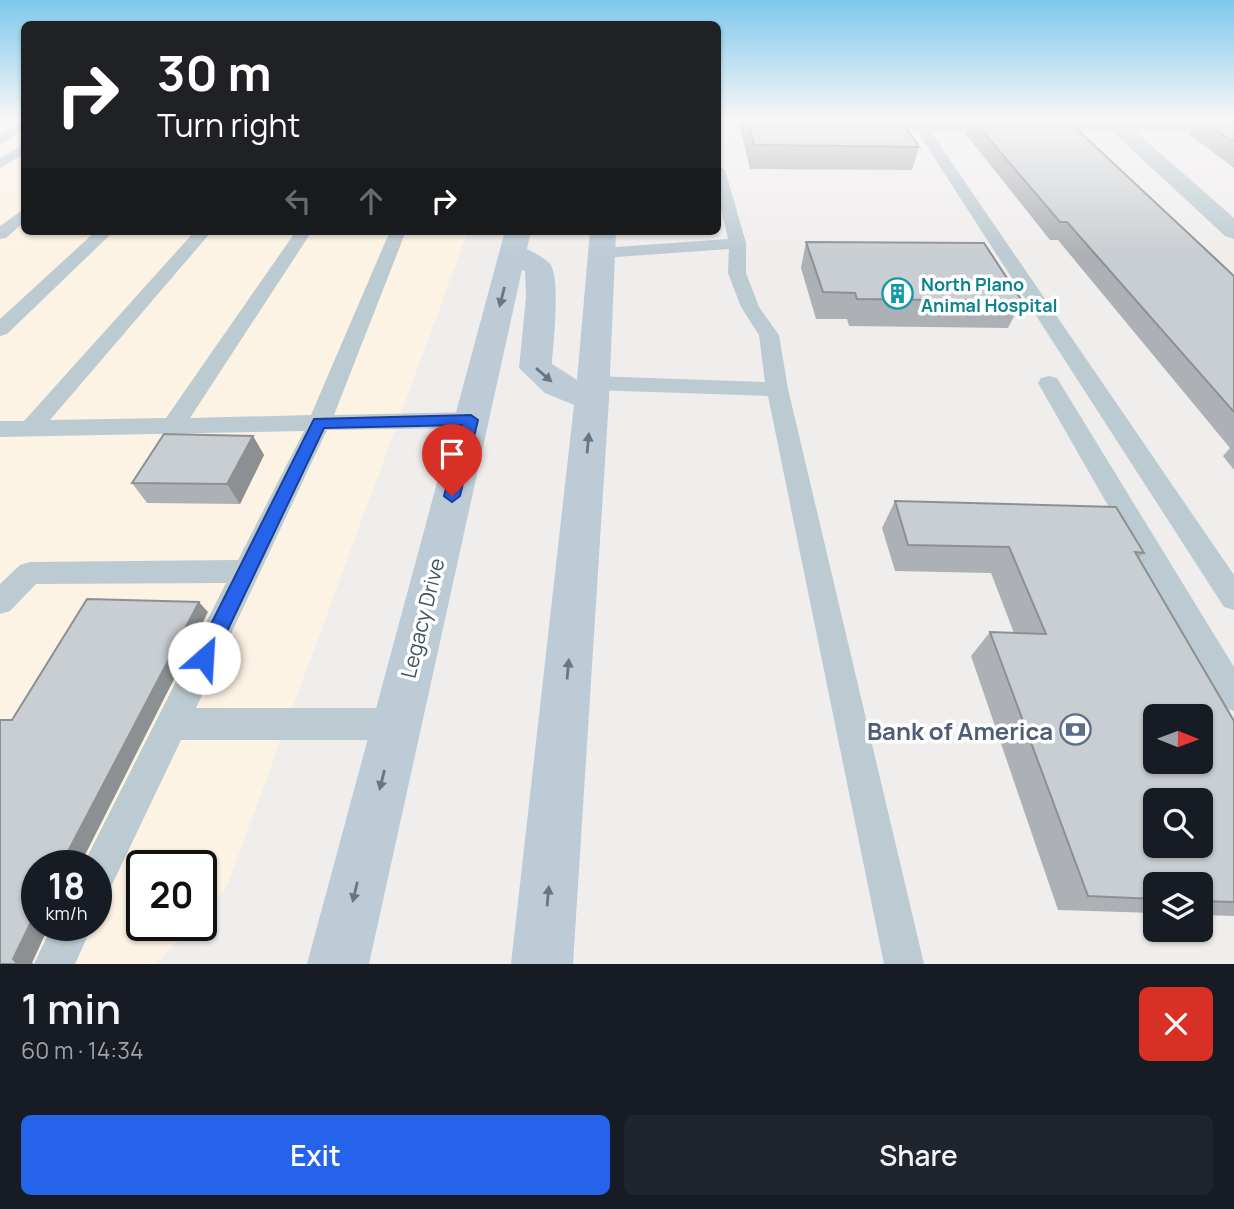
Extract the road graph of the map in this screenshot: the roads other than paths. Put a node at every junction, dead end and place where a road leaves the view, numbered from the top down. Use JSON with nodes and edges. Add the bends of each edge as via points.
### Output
{"nodes":[{"id":1,"x":946,"y":164,"type":"edge"},
{"id":2,"x":1160,"y":164,"type":"edge"},
{"id":3,"x":721,"y":181,"type":"edge"},
{"id":4,"x":21,"y":216,"type":"edge"},
{"id":5,"x":1234,"y":231,"type":"edge"},
{"id":6,"x":0,"y":234,"type":"edge"},
{"id":7,"x":102,"y":235,"type":"edge"},
{"id":8,"x":200,"y":235,"type":"edge"},
{"id":9,"x":301,"y":235,"type":"edge"},
{"id":10,"x":396,"y":235,"type":"edge"},
{"id":11,"x":515,"y":242,"type":"edge"},
{"id":12,"x":603,"y":242,"type":"edge"},
{"id":13,"x":738,"y":243,"type":"junction"},
{"id":14,"x":0,"y":331,"type":"edge"},
{"id":15,"x":1049,"y":383,"type":"dead end"},
{"id":16,"x":777,"y":389,"type":"junction"},
{"id":17,"x":593,"y":391,"type":"junction"},
{"id":18,"x":471,"y":420,"type":"junction"},
{"id":19,"x":319,"y":423,"type":"junction"},
{"id":20,"x":173,"y":425,"type":"junction"},
{"id":21,"x":30,"y":428,"type":"junction"},
{"id":22,"x":0,"y":429,"type":"edge"},
{"id":23,"x":247,"y":571,"type":"junction"},
{"id":24,"x":1234,"y":598,"type":"edge"},
{"id":25,"x":0,"y":603,"type":"edge"},
{"id":26,"x":1234,"y":696,"type":"edge"},
{"id":27,"x":172,"y":724,"type":"junction"},
{"id":28,"x":396,"y":724,"type":"junction"},
{"id":29,"x":110,"y":850,"type":"edge"},
{"id":30,"x":66,"y":941,"type":"edge"},
{"id":31,"x":54,"y":964,"type":"edge"},
{"id":32,"x":338,"y":964,"type":"edge"},
{"id":33,"x":542,"y":964,"type":"edge"},
{"id":34,"x":904,"y":964,"type":"edge"}],
"edges":[{"from":1,"to":24,"type":"lane"},
{"from":2,"to":5,"type":"street"},
{"from":3,"to":13,"type":"lane"},
{"from":4,"to":6,"type":"lane"},
{"from":7,"to":14,"type":"lane"},
{"from":8,"to":21,"type":"lane"},
{"from":9,"to":20,"type":"lane"},
{"from":10,"to":19,"type":"lane"},
{"from":11,"to":17,"type":"main road","one_way":true,"via":[[539,268],[535,368],[557,385]]},
{"from":11,"to":18,"type":"main road","name":"Legacy Drive","one_way":true},
{"from":12,"to":13,"type":"lane"},
{"from":12,"to":17,"type":"main road"},
{"from":13,"to":16,"type":"lane","via":[[737,273],[750,307],[769,335]]},
{"from":15,"to":26,"type":"lane"},
{"from":16,"to":17,"type":"lane"},
{"from":16,"to":34,"type":"lane"},
{"from":33,"to":17,"type":"main road","one_way":true},
{"from":18,"to":19,"type":"lane"},
{"from":18,"to":28,"type":"main road","name":"Legacy Drive"},
{"from":19,"to":20,"type":"lane"},
{"from":19,"to":23,"type":"lane"},
{"from":20,"to":21,"type":"lane"},
{"from":21,"to":22,"type":"lane"},
{"from":23,"to":25,"type":"lane","via":[[30,573]]},
{"from":23,"to":27,"type":"lane"},
{"from":27,"to":28,"type":"lane"},
{"from":27,"to":29,"type":"lane"},
{"from":28,"to":32,"type":"main road","name":"Legacy Drive","one_way":true},
{"from":30,"to":31,"type":"lane"}]}
